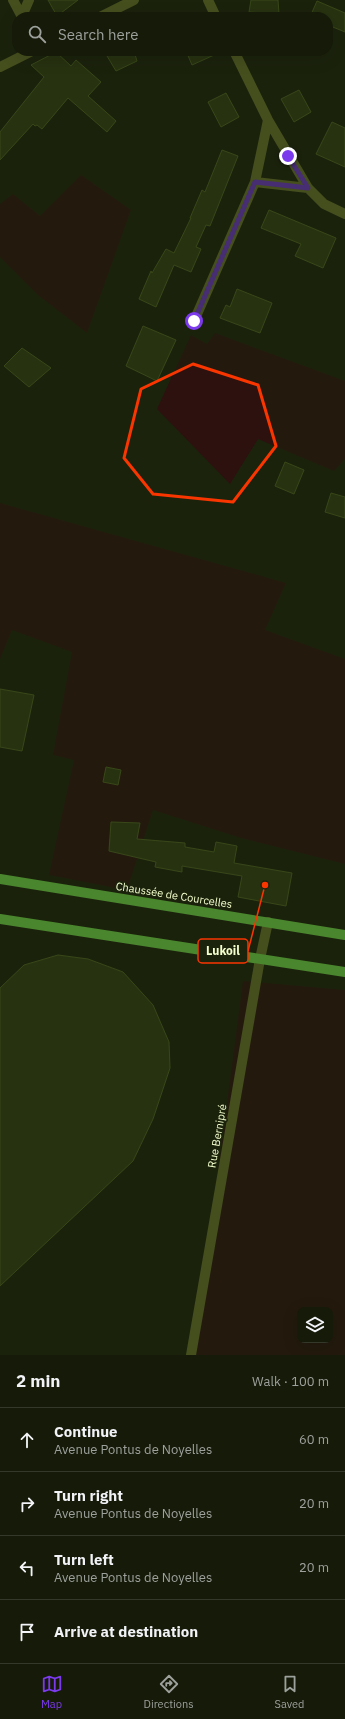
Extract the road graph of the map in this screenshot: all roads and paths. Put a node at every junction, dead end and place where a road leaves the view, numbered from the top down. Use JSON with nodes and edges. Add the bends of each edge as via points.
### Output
{"nodes":[{"id":1,"x":13,"y":0,"type":"edge"},
{"id":2,"x":29,"y":0,"type":"edge"},
{"id":3,"x":134,"y":0,"type":"edge"},
{"id":4,"x":208,"y":0,"type":"edge"},
{"id":5,"x":20,"y":12,"type":"edge"},
{"id":6,"x":24,"y":12,"type":"edge"},
{"id":7,"x":110,"y":12,"type":"edge"},
{"id":8,"x":214,"y":12,"type":"edge"},
{"id":9,"x":22,"y":56,"type":"edge"},
{"id":10,"x":236,"y":56,"type":"edge"},
{"id":11,"x":0,"y":67,"type":"edge"},
{"id":12,"x":268,"y":120,"type":"junction"},
{"id":13,"x":255,"y":182,"type":"junction"},
{"id":14,"x":308,"y":188,"type":"junction"},
{"id":15,"x":345,"y":214,"type":"edge"},
{"id":16,"x":194,"y":321,"type":"dead end"},
{"id":17,"x":0,"y":880,"type":"edge"},
{"id":18,"x":0,"y":919,"type":"edge"},
{"id":19,"x":268,"y":922,"type":"junction"},
{"id":20,"x":345,"y":935,"type":"edge"},
{"id":21,"x":260,"y":959,"type":"junction"},
{"id":22,"x":345,"y":972,"type":"edge"},
{"id":23,"x":190,"y":1355,"type":"edge"}],
"edges":[{"from":1,"to":5,"type":"street"},
{"from":2,"to":6,"type":"street"},
{"from":3,"to":7,"type":"street"},
{"from":4,"to":8,"type":"street"},
{"from":9,"to":11,"type":"street"},
{"from":10,"to":12,"type":"street"},
{"from":12,"to":13,"type":"street"},
{"from":12,"to":14,"type":"street"},
{"from":13,"to":14,"type":"street"},
{"from":13,"to":16,"type":"street"},
{"from":14,"to":15,"type":"street","via":[[324,204]]},
{"from":17,"to":19,"type":"main road","name":"Chaussée de Courcelles"},
{"from":18,"to":21,"type":"main road"},
{"from":19,"to":20,"type":"main road","name":"Chaussée de Courcelles"},
{"from":19,"to":21,"type":"street","name":"Rue Bernipré"},
{"from":21,"to":22,"type":"main road"},
{"from":21,"to":23,"type":"street","name":"Rue Bernipré"}]}
